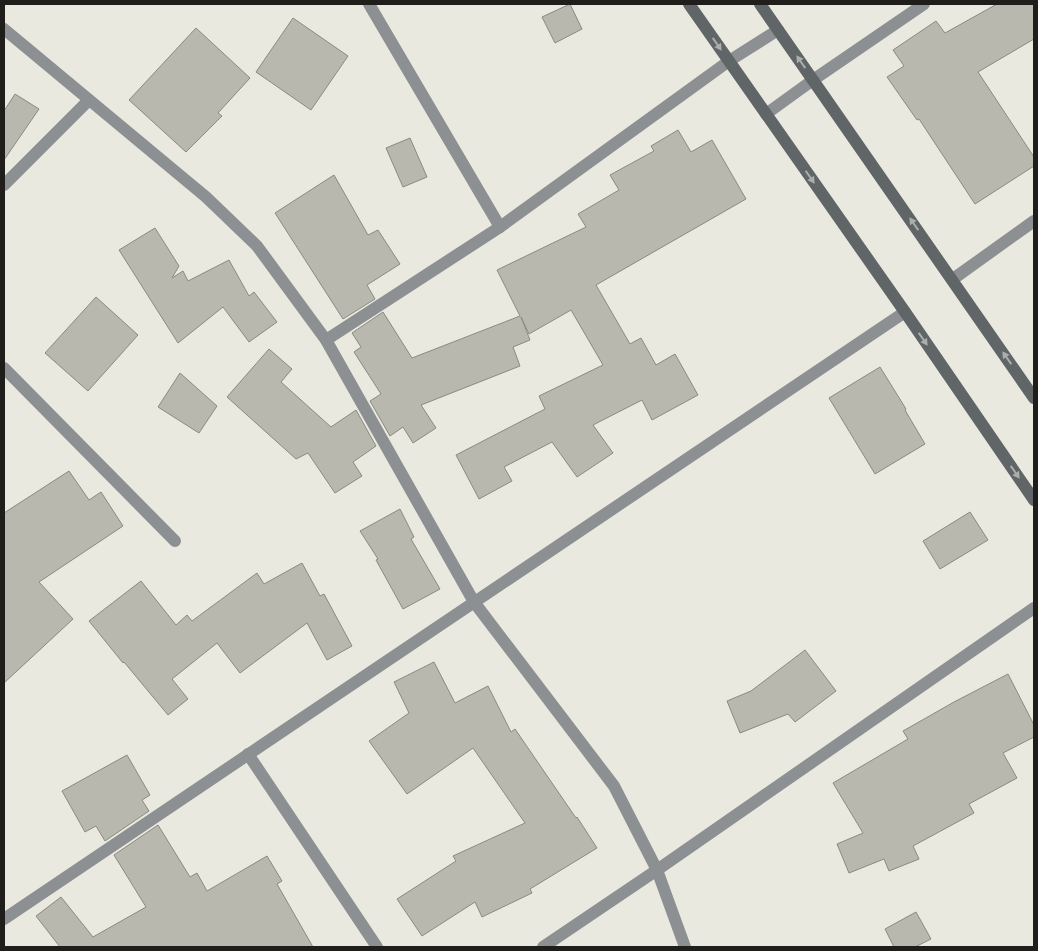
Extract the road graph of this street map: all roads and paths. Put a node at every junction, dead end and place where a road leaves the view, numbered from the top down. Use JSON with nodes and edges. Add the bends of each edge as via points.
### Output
{"nodes":[{"id":1,"x":369,"y":4,"type":"edge"},
{"id":2,"x":689,"y":4,"type":"edge"},
{"id":3,"x":760,"y":4,"type":"edge"},
{"id":4,"x":924,"y":4,"type":"edge"},
{"id":5,"x":4,"y":29,"type":"edge"},
{"id":6,"x":778,"y":30,"type":"junction"},
{"id":7,"x":729,"y":60,"type":"junction"},
{"id":8,"x":812,"y":80,"type":"junction"},
{"id":9,"x":89,"y":100,"type":"junction"},
{"id":10,"x":766,"y":114,"type":"junction"},
{"id":11,"x":4,"y":185,"type":"edge"},
{"id":12,"x":1034,"y":221,"type":"edge"},
{"id":13,"x":500,"y":227,"type":"junction"},
{"id":14,"x":953,"y":279,"type":"junction"},
{"id":15,"x":905,"y":312,"type":"junction"},
{"id":16,"x":326,"y":340,"type":"junction"},
{"id":17,"x":4,"y":368,"type":"edge"},
{"id":18,"x":1034,"y":398,"type":"edge"},
{"id":19,"x":1034,"y":500,"type":"edge"},
{"id":20,"x":175,"y":541,"type":"dead end"},
{"id":21,"x":474,"y":602,"type":"junction"},
{"id":22,"x":1034,"y":608,"type":"edge"},
{"id":23,"x":248,"y":754,"type":"junction"},
{"id":24,"x":657,"y":870,"type":"junction"},
{"id":25,"x":4,"y":919,"type":"edge"},
{"id":26,"x":377,"y":947,"type":"edge"},
{"id":27,"x":543,"y":947,"type":"edge"},
{"id":28,"x":685,"y":947,"type":"edge"}],
"edges":[{"from":1,"to":13,"type":"street"},
{"from":2,"to":7,"type":"main road","one_way":true},
{"from":3,"to":6,"type":"main road"},
{"from":4,"to":8,"type":"street"},
{"from":5,"to":9,"type":"street"},
{"from":6,"to":7,"type":"street"},
{"from":8,"to":6,"type":"main road","one_way":true},
{"from":7,"to":10,"type":"main road"},
{"from":7,"to":13,"type":"street"},
{"from":8,"to":10,"type":"street"},
{"from":14,"to":8,"type":"main road","one_way":true},
{"from":9,"to":11,"type":"street"},
{"from":9,"to":16,"type":"street","via":[[206,197],[257,246]]},
{"from":10,"to":15,"type":"main road","one_way":true},
{"from":12,"to":14,"type":"street"},
{"from":13,"to":16,"type":"street"},
{"from":18,"to":14,"type":"main road","one_way":true},
{"from":15,"to":19,"type":"main road","one_way":true},
{"from":15,"to":21,"type":"street"},
{"from":16,"to":21,"type":"street"},
{"from":17,"to":20,"type":"street"},
{"from":21,"to":23,"type":"street"},
{"from":21,"to":24,"type":"street","via":[[614,786]]},
{"from":22,"to":24,"type":"street"},
{"from":23,"to":25,"type":"street"},
{"from":23,"to":26,"type":"street"},
{"from":24,"to":27,"type":"street"},
{"from":24,"to":28,"type":"street"}]}
